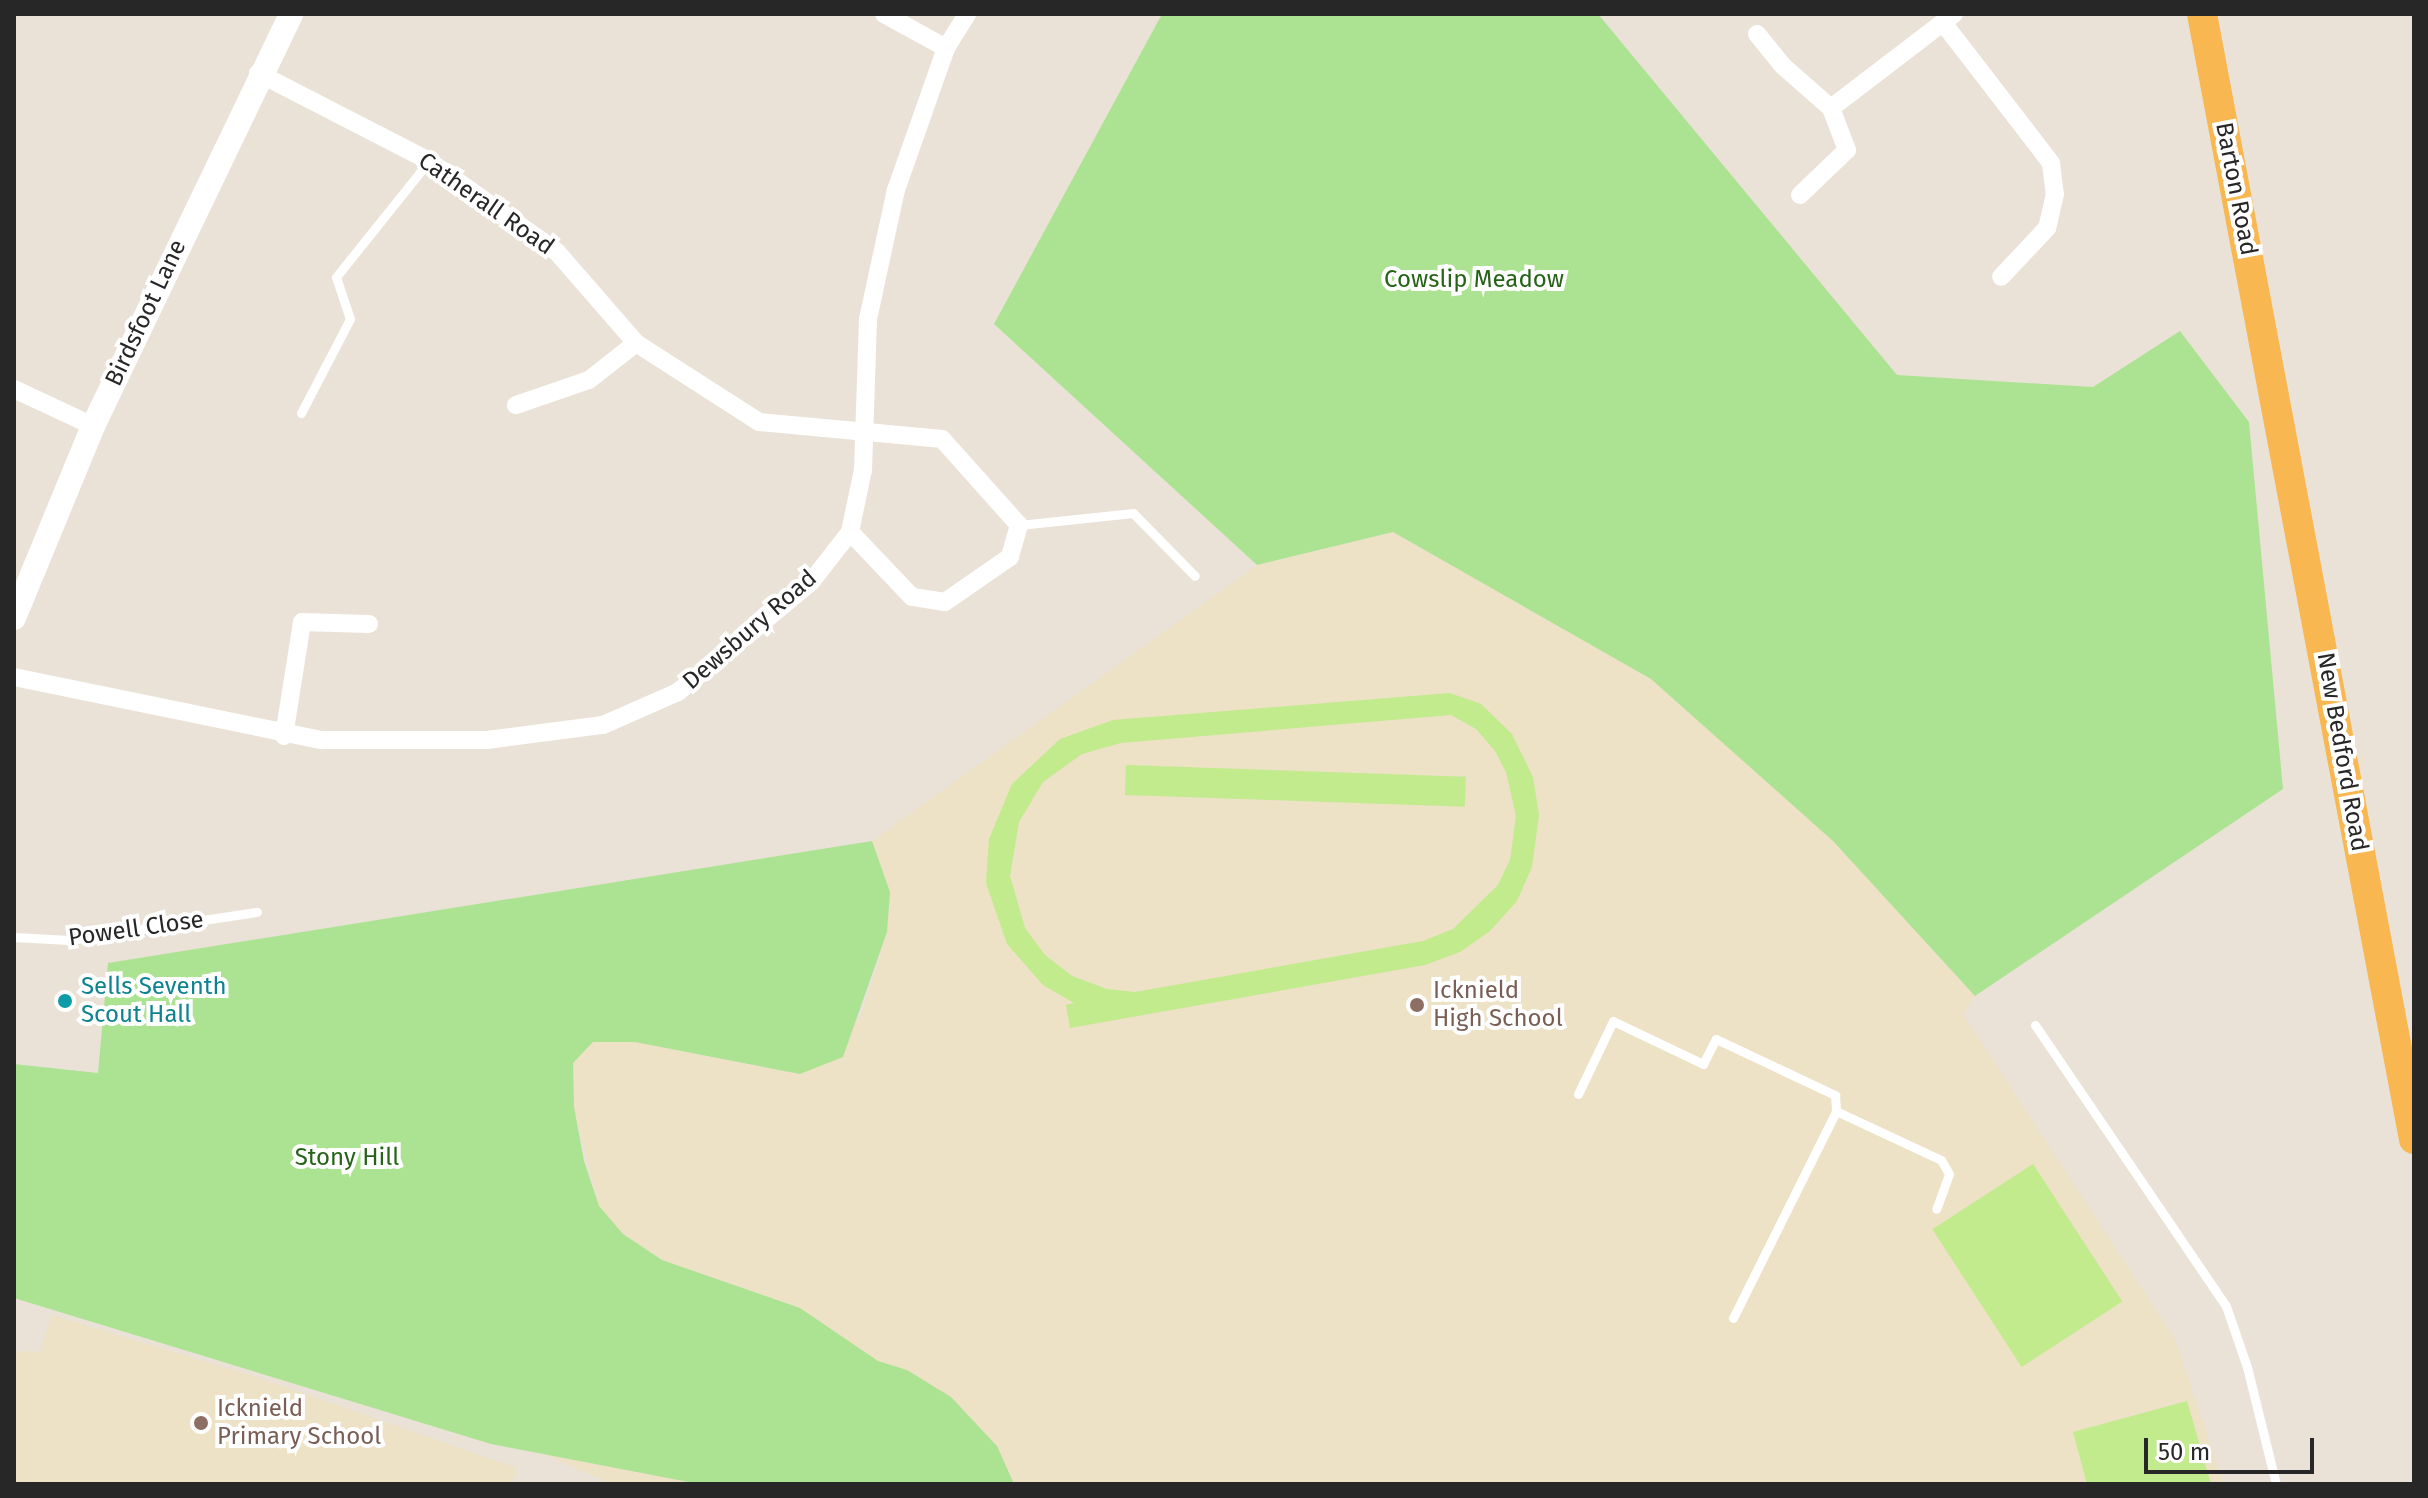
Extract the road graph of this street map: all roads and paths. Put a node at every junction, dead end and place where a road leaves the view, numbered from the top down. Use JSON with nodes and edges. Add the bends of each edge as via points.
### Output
{"nodes":[{"id":1,"x":291,"y":14,"type":"edge"},
{"id":2,"x":884,"y":14,"type":"edge"},
{"id":3,"x":967,"y":14,"type":"edge"},
{"id":4,"x":2202,"y":14,"type":"edge"},
{"id":5,"x":1949,"y":19,"type":"edge"},
{"id":6,"x":1757,"y":34,"type":"dead end"},
{"id":7,"x":946,"y":48,"type":"junction"},
{"id":8,"x":258,"y":73,"type":"junction"},
{"id":9,"x":1831,"y":108,"type":"junction"},
{"id":10,"x":429,"y":161,"type":"junction"},
{"id":11,"x":1800,"y":195,"type":"dead end"},
{"id":12,"x":2001,"y":277,"type":"dead end"},
{"id":13,"x":636,"y":343,"type":"junction"},
{"id":14,"x":2270,"y":365,"type":"joint"},
{"id":15,"x":14,"y":389,"type":"edge"},
{"id":16,"x":516,"y":405,"type":"dead end"},
{"id":17,"x":301,"y":413,"type":"dead end"},
{"id":18,"x":93,"y":426,"type":"junction"},
{"id":19,"x":861,"y":431,"type":"junction"},
{"id":20,"x":1019,"y":525,"type":"junction"},
{"id":21,"x":850,"y":532,"type":"junction"},
{"id":22,"x":1195,"y":576,"type":"dead end"},
{"id":23,"x":14,"y":618,"type":"edge"},
{"id":24,"x":369,"y":624,"type":"dead end"},
{"id":25,"x":14,"y":677,"type":"edge"},
{"id":26,"x":284,"y":736,"type":"junction"},
{"id":27,"x":257,"y":912,"type":"dead end"},
{"id":28,"x":14,"y":937,"type":"edge"},
{"id":29,"x":2035,"y":1025,"type":"dead end"},
{"id":30,"x":1578,"y":1094,"type":"dead end"},
{"id":31,"x":1836,"y":1111,"type":"junction"},
{"id":32,"x":2414,"y":1139,"type":"edge"},
{"id":33,"x":1936,"y":1209,"type":"dead end"},
{"id":34,"x":1733,"y":1318,"type":"dead end"},
{"id":35,"x":2276,"y":1484,"type":"edge"}],
"edges":[{"from":1,"to":8,"type":"street","name":"Birdsfoot Lane"},
{"from":2,"to":7,"type":"street"},
{"from":3,"to":7,"type":"street","name":"Dewsbury Road"},
{"from":4,"to":14,"type":"highway","name":"Barton Road"},
{"from":5,"to":9,"type":"street"},
{"from":5,"to":12,"type":"street","via":[[2051,163],[2055,194],[2047,228]]},
{"from":6,"to":9,"type":"street","via":[[1783,66]]},
{"from":7,"to":19,"type":"street","name":"Dewsbury Road","via":[[896,190],[868,319]]},
{"from":8,"to":10,"type":"street","name":"Catherall Road"},
{"from":8,"to":18,"type":"street","name":"Birdsfoot Lane"},
{"from":9,"to":11,"type":"street","via":[[1847,150]]},
{"from":10,"to":13,"type":"street","name":"Catherall Road","via":[[557,252]]},
{"from":10,"to":17,"type":"lane","via":[[336,277],[350,319]]},
{"from":13,"to":16,"type":"street","via":[[589,380]]},
{"from":13,"to":19,"type":"street","name":"Catherall Road","via":[[759,422]]},
{"from":14,"to":32,"type":"highway","name":"New Bedford Road"},
{"from":15,"to":18,"type":"street"},
{"from":18,"to":23,"type":"street","name":"Birdsfoot Lane"},
{"from":19,"to":20,"type":"street","name":"Catherall Road","via":[[942,439]]},
{"from":19,"to":21,"type":"street","name":"Dewsbury Road","via":[[863,470]]},
{"from":20,"to":21,"type":"street","via":[[1010,557],[945,602],[912,597]]},
{"from":20,"to":22,"type":"lane","via":[[1133,513]]},
{"from":21,"to":26,"type":"street","name":"Dewsbury Road","via":[[811,582],[678,692],[603,725],[487,740]]},
{"from":24,"to":26,"type":"street","via":[[302,622]]},
{"from":25,"to":26,"type":"street","name":"Dewsbury Road"},
{"from":27,"to":28,"type":"lane","name":"Powell Close","via":[[69,940]]},
{"from":29,"to":35,"type":"lane","via":[[2226,1306]]},
{"from":30,"to":31,"type":"lane","via":[[1613,1021],[1703,1064],[1716,1039],[1835,1095]]},
{"from":31,"to":33,"type":"lane","via":[[1941,1160],[1949,1174]]},
{"from":31,"to":34,"type":"lane"}]}
